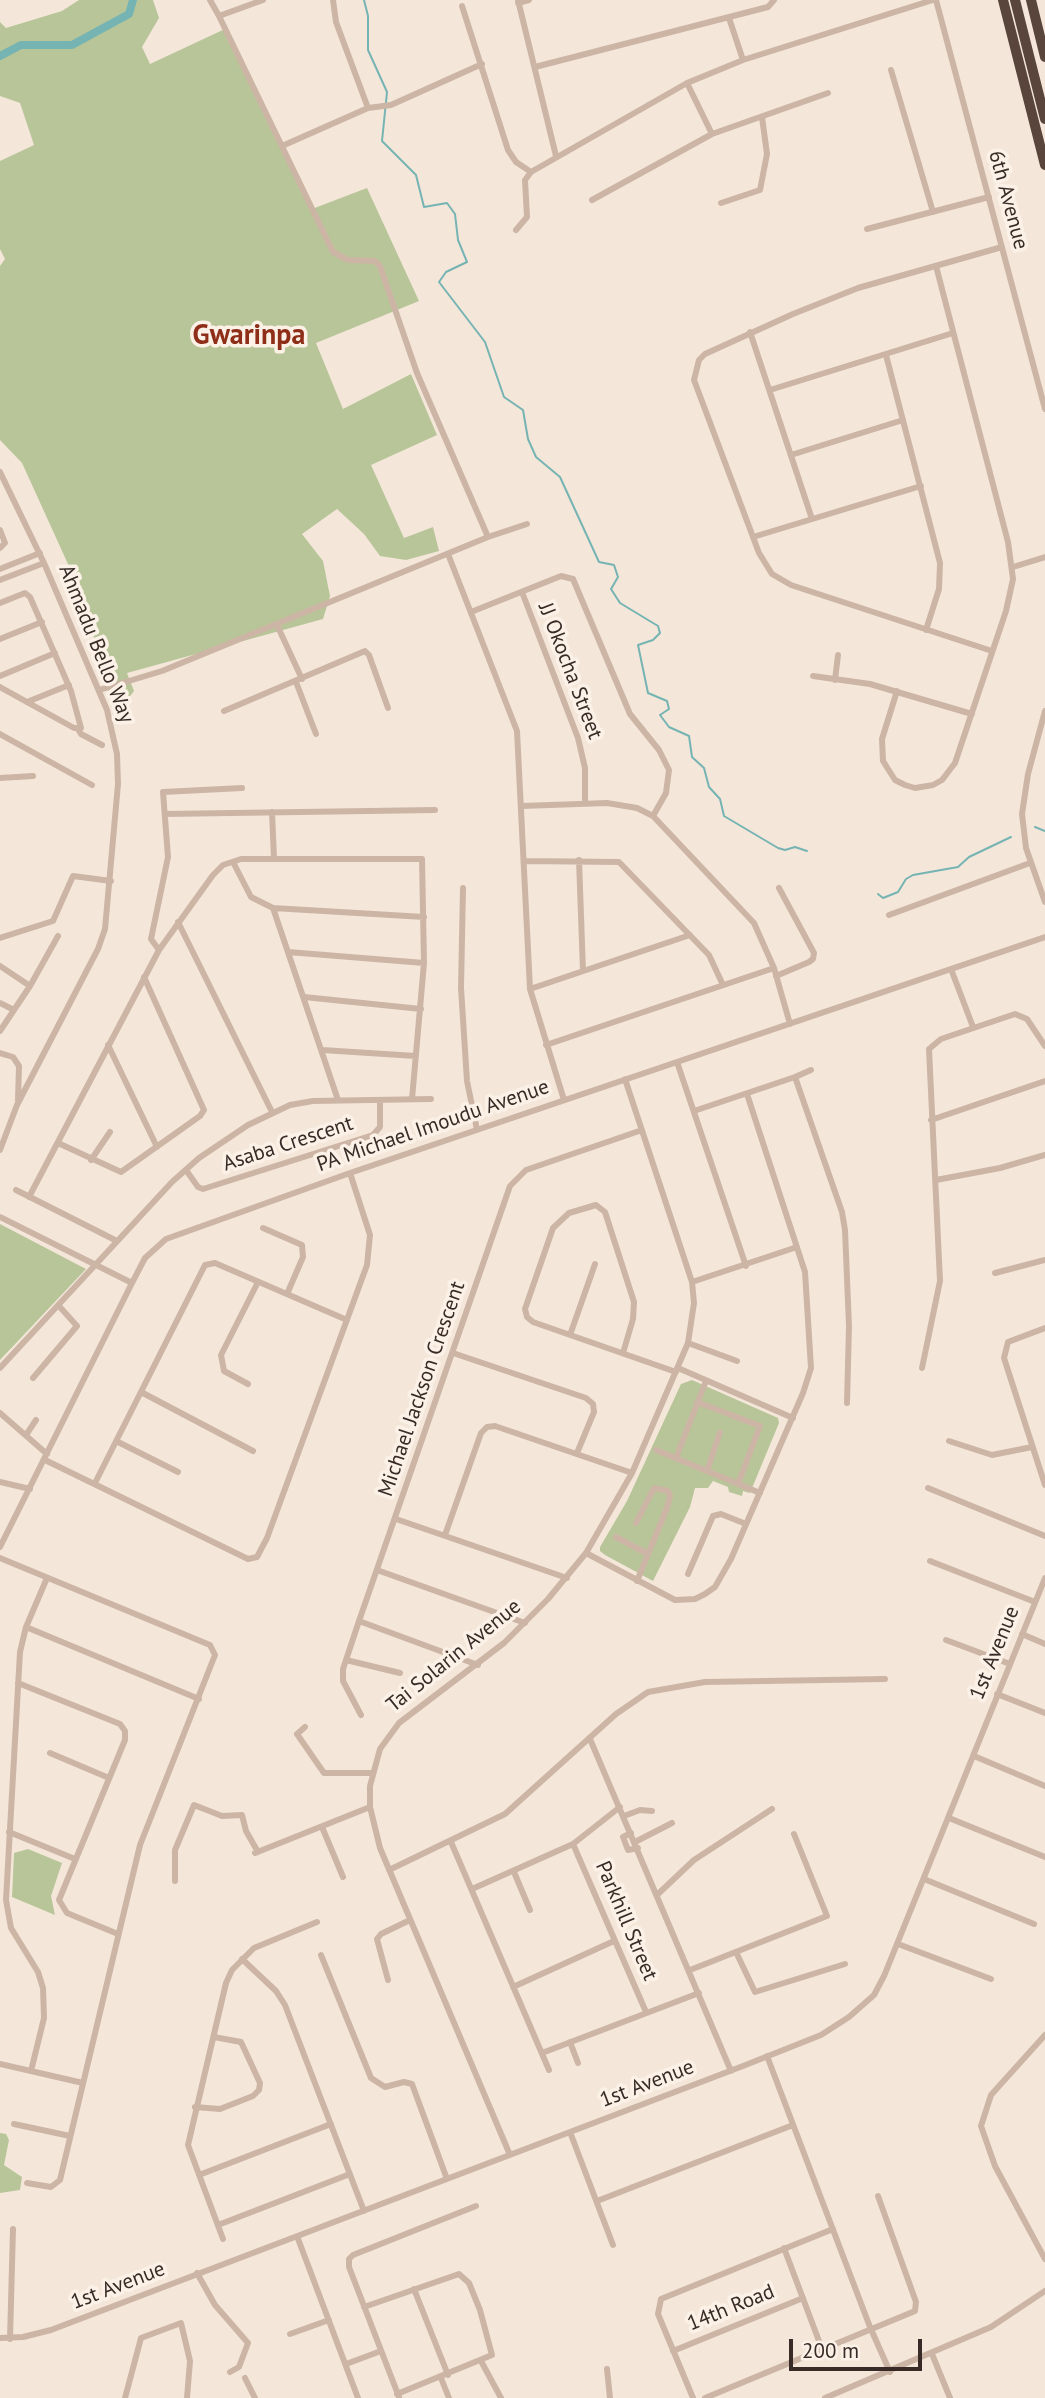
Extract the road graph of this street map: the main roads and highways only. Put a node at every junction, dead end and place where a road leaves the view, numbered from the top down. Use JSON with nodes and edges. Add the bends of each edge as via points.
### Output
{"nodes":[{"id":1,"x":1003,"y":0,"type":"edge"},
{"id":2,"x":1015,"y":0,"type":"edge"},
{"id":3,"x":1031,"y":0,"type":"edge"},
{"id":4,"x":1045,"y":57,"type":"edge"},
{"id":5,"x":1045,"y":119,"type":"edge"},
{"id":6,"x":1045,"y":165,"type":"edge"}],
"edges":[{"from":1,"to":6,"type":"highway"},
{"from":2,"to":5,"type":"highway"},
{"from":3,"to":4,"type":"highway"}]}
